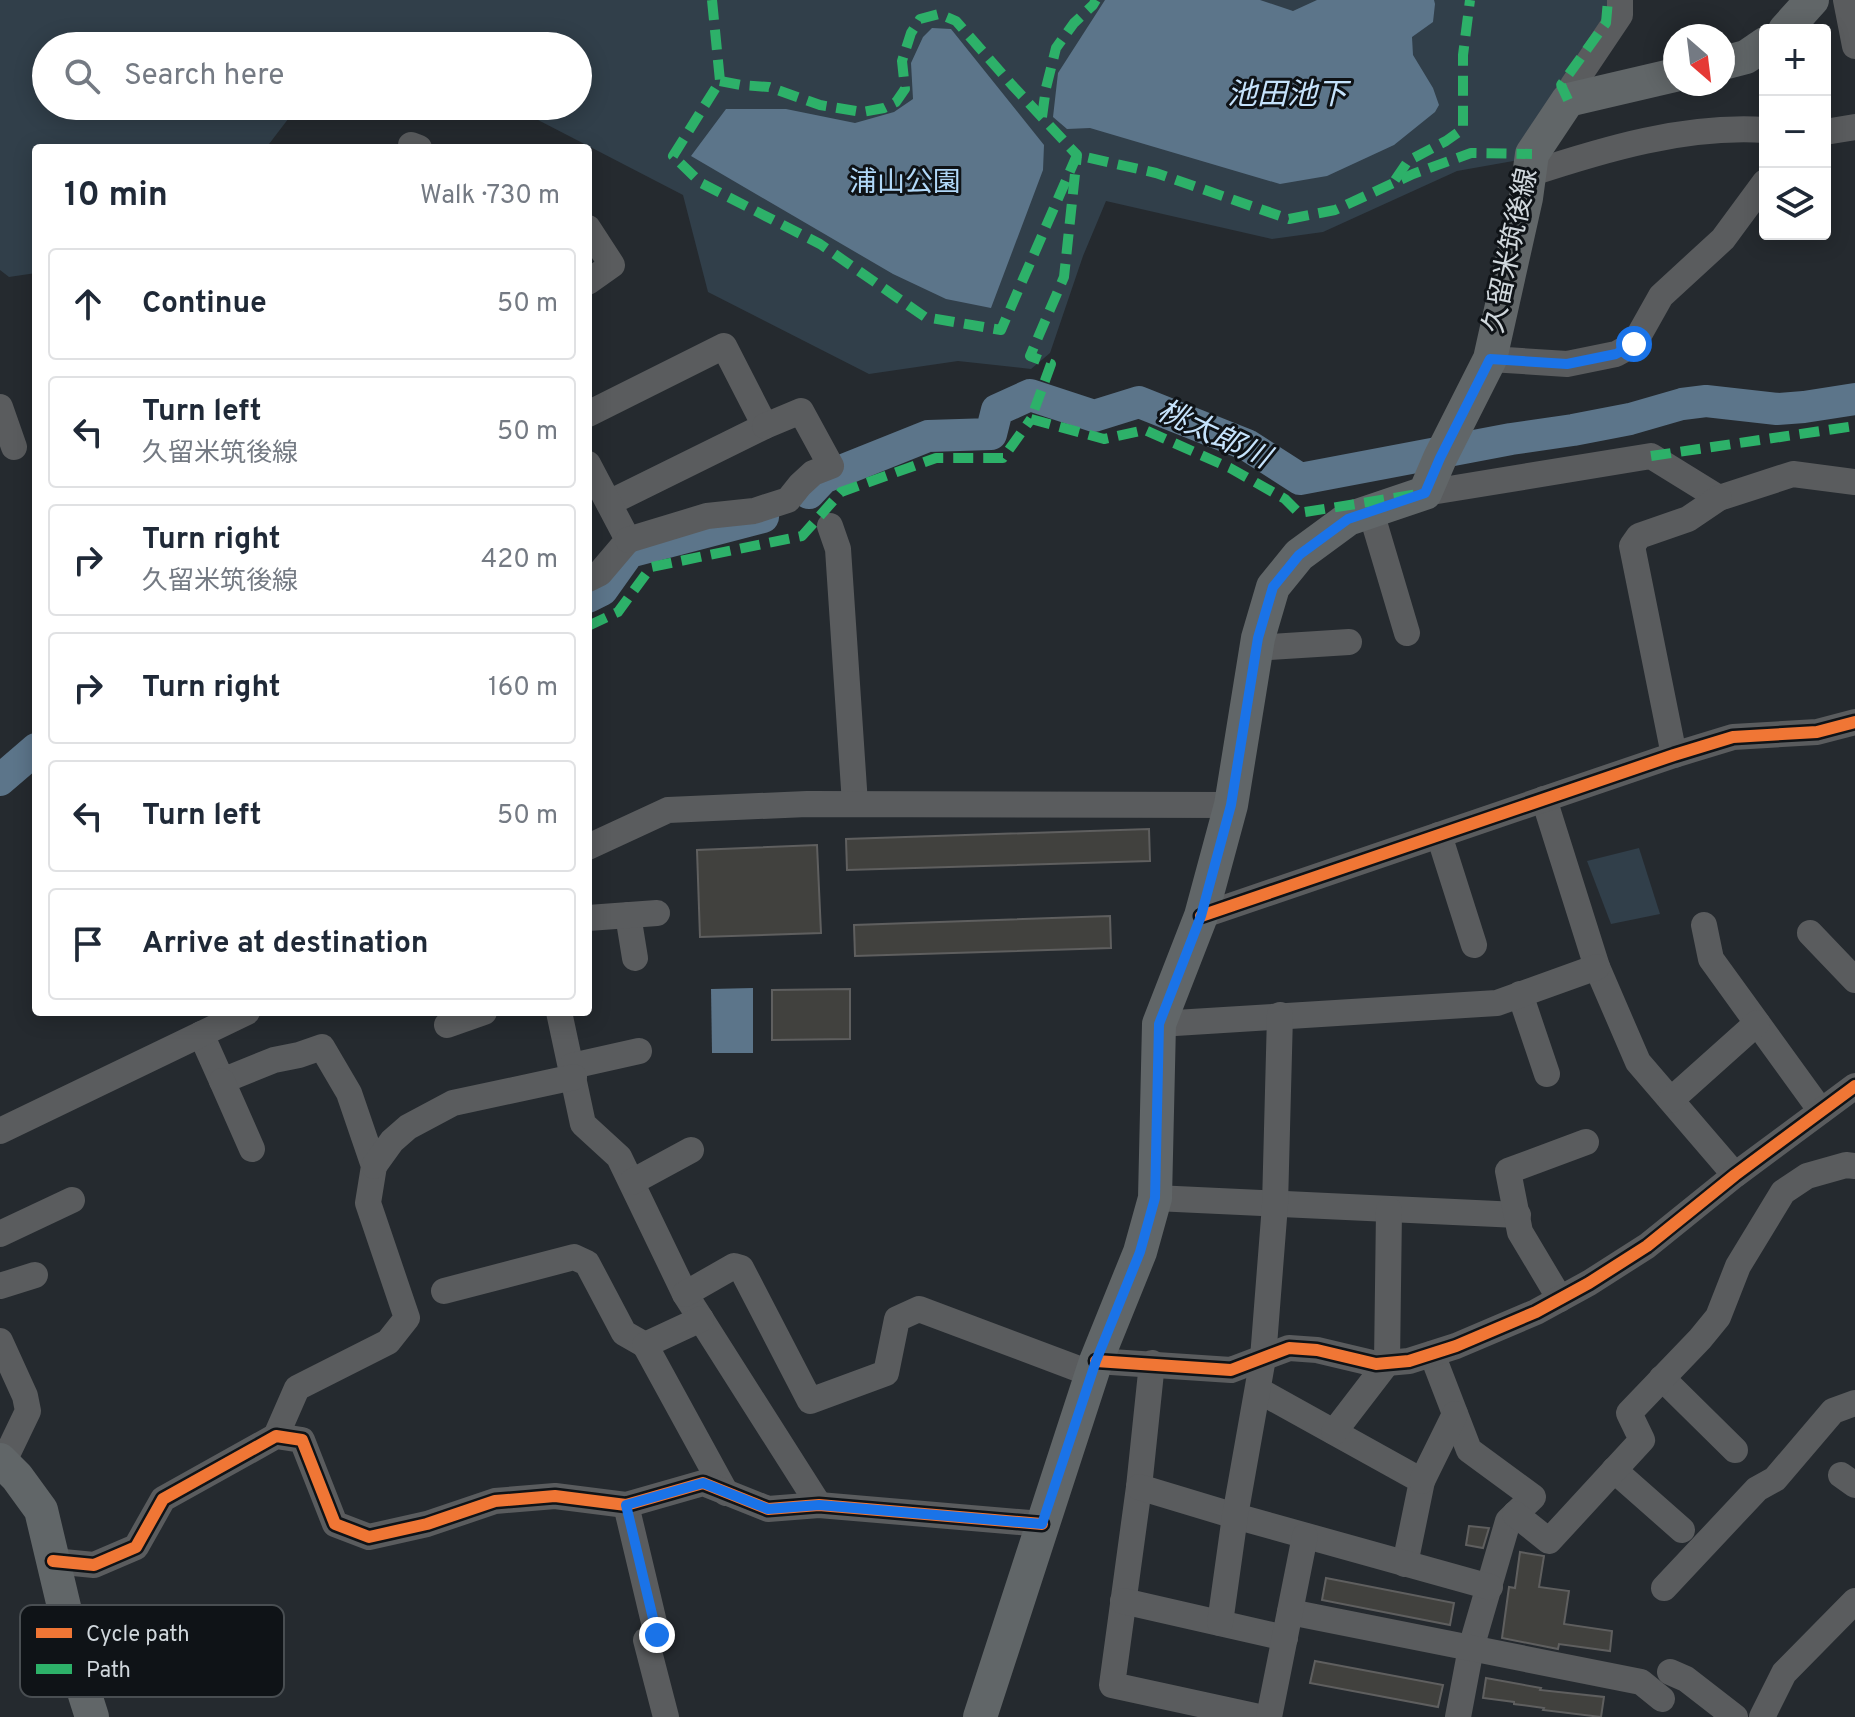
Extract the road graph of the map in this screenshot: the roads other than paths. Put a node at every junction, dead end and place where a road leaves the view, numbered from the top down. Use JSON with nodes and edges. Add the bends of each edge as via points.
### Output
{"nodes":[{"id":1,"x":1620,"y":0,"type":"edge"},
{"id":2,"x":1812,"y":0,"type":"edge"},
{"id":3,"x":1846,"y":0,"type":"edge"},
{"id":4,"x":1790,"y":24,"type":"edge"},
{"id":5,"x":1855,"y":46,"type":"edge"},
{"id":6,"x":1759,"y":48,"type":"edge"},
{"id":7,"x":1735,"y":60,"type":"edge"},
{"id":8,"x":1663,"y":78,"type":"edge"},
{"id":9,"x":1568,"y":100,"type":"junction"},
{"id":10,"x":1855,"y":127,"type":"edge"},
{"id":11,"x":1759,"y":130,"type":"edge"},
{"id":12,"x":1831,"y":131,"type":"edge"},
{"id":13,"x":1529,"y":174,"type":"junction"},
{"id":14,"x":1759,"y":190,"type":"edge"},
{"id":15,"x":592,"y":234,"type":"edge"},
{"id":16,"x":592,"y":279,"type":"edge"},
{"id":17,"x":1490,"y":359,"type":"junction"},
{"id":18,"x":0,"y":407,"type":"edge"},
{"id":19,"x":592,"y":412,"type":"edge"},
{"id":20,"x":765,"y":426,"type":"junction"},
{"id":21,"x":17,"y":448,"type":"edge"},
{"id":22,"x":592,"y":471,"type":"edge"},
{"id":23,"x":1855,"y":482,"type":"edge"},
{"id":24,"x":1425,"y":493,"type":"junction"},
{"id":25,"x":1719,"y":498,"type":"junction"},
{"id":26,"x":609,"y":503,"type":"junction"},
{"id":27,"x":1371,"y":512,"type":"junction"},
{"id":28,"x":830,"y":526,"type":"dead end"},
{"id":29,"x":628,"y":540,"type":"junction"},
{"id":30,"x":592,"y":577,"type":"edge"},
{"id":31,"x":1407,"y":633,"type":"dead end"},
{"id":32,"x":1349,"y":642,"type":"dead end"},
{"id":33,"x":1256,"y":648,"type":"junction"},
{"id":34,"x":1855,"y":722,"type":"edge"},
{"id":35,"x":1674,"y":755,"type":"junction"},
{"id":36,"x":1544,"y":799,"type":"junction"},
{"id":37,"x":855,"y":804,"type":"junction"},
{"id":38,"x":1231,"y":805,"type":"junction"},
{"id":39,"x":1439,"y":835,"type":"junction"},
{"id":40,"x":592,"y":845,"type":"edge"},
{"id":41,"x":657,"y":913,"type":"dead end"},
{"id":42,"x":628,"y":915,"type":"junction"},
{"id":43,"x":1201,"y":916,"type":"junction"},
{"id":44,"x":592,"y":918,"type":"edge"},
{"id":45,"x":1704,"y":925,"type":"dead end"},
{"id":46,"x":1810,"y":933,"type":"dead end"},
{"id":47,"x":1474,"y":945,"type":"dead end"},
{"id":48,"x":635,"y":958,"type":"dead end"},
{"id":49,"x":1597,"y":967,"type":"junction"},
{"id":50,"x":1855,"y":980,"type":"edge"},
{"id":51,"x":1520,"y":994,"type":"junction"},
{"id":52,"x":1280,"y":1015,"type":"junction"},
{"id":53,"x":239,"y":1016,"type":"edge"},
{"id":54,"x":473,"y":1016,"type":"edge"},
{"id":55,"x":560,"y":1016,"type":"edge"},
{"id":56,"x":1757,"y":1023,"type":"junction"},
{"id":57,"x":1159,"y":1024,"type":"junction"},
{"id":58,"x":447,"y":1025,"type":"dead end"},
{"id":59,"x":201,"y":1034,"type":"junction"},
{"id":60,"x":639,"y":1051,"type":"dead end"},
{"id":61,"x":573,"y":1071,"type":"junction"},
{"id":62,"x":1547,"y":1074,"type":"dead end"},
{"id":63,"x":222,"y":1081,"type":"junction"},
{"id":64,"x":1855,"y":1086,"type":"edge"},
{"id":65,"x":1671,"y":1100,"type":"junction"},
{"id":66,"x":1821,"y":1111,"type":"junction"},
{"id":67,"x":0,"y":1131,"type":"edge"},
{"id":68,"x":1586,"y":1142,"type":"dead end"},
{"id":69,"x":252,"y":1149,"type":"dead end"},
{"id":70,"x":691,"y":1150,"type":"dead end"},
{"id":71,"x":374,"y":1166,"type":"junction"},
{"id":72,"x":1855,"y":1166,"type":"edge"},
{"id":73,"x":1741,"y":1170,"type":"junction"},
{"id":74,"x":632,"y":1182,"type":"junction"},
{"id":75,"x":1783,"y":1192,"type":"junction"},
{"id":76,"x":1155,"y":1198,"type":"junction"},
{"id":77,"x":72,"y":1200,"type":"dead end"},
{"id":78,"x":1275,"y":1205,"type":"junction"},
{"id":79,"x":1389,"y":1210,"type":"junction"},
{"id":80,"x":1518,"y":1215,"type":"junction"},
{"id":81,"x":0,"y":1234,"type":"edge"},
{"id":82,"x":35,"y":1275,"type":"dead end"},
{"id":83,"x":0,"y":1286,"type":"edge"},
{"id":84,"x":444,"y":1291,"type":"dead end"},
{"id":85,"x":685,"y":1294,"type":"junction"},
{"id":86,"x":1560,"y":1299,"type":"junction"},
{"id":87,"x":701,"y":1319,"type":"junction"},
{"id":88,"x":0,"y":1341,"type":"edge"},
{"id":89,"x":645,"y":1345,"type":"junction"},
{"id":90,"x":1432,"y":1354,"type":"junction"},
{"id":91,"x":1263,"y":1358,"type":"junction"},
{"id":92,"x":1152,"y":1363,"type":"junction"},
{"id":93,"x":1387,"y":1363,"type":"junction"},
{"id":94,"x":1094,"y":1368,"type":"junction"},
{"id":95,"x":1662,"y":1378,"type":"junction"},
{"id":96,"x":1258,"y":1390,"type":"junction"},
{"id":97,"x":1855,"y":1403,"type":"edge"},
{"id":98,"x":1455,"y":1414,"type":"junction"},
{"id":99,"x":1334,"y":1432,"type":"junction"},
{"id":100,"x":276,"y":1436,"type":"junction"},
{"id":101,"x":1735,"y":1450,"type":"dead end"},
{"id":102,"x":2,"y":1462,"type":"edge"},
{"id":103,"x":1614,"y":1470,"type":"junction"},
{"id":104,"x":1422,"y":1481,"type":"junction"},
{"id":105,"x":1139,"y":1487,"type":"junction"},
{"id":106,"x":726,"y":1493,"type":"junction"},
{"id":107,"x":626,"y":1505,"type":"junction"},
{"id":108,"x":819,"y":1505,"type":"junction"},
{"id":109,"x":1515,"y":1514,"type":"junction"},
{"id":110,"x":1235,"y":1516,"type":"junction"},
{"id":111,"x":1042,"y":1524,"type":"junction"},
{"id":112,"x":1682,"y":1530,"type":"dead end"},
{"id":113,"x":1305,"y":1536,"type":"junction"},
{"id":114,"x":53,"y":1561,"type":"junction"},
{"id":115,"x":1405,"y":1564,"type":"junction"},
{"id":116,"x":1490,"y":1587,"type":"junction"},
{"id":117,"x":1664,"y":1588,"type":"dead end"},
{"id":118,"x":1123,"y":1601,"type":"junction"},
{"id":119,"x":1855,"y":1601,"type":"edge"},
{"id":120,"x":63,"y":1605,"type":"edge"},
{"id":121,"x":1220,"y":1623,"type":"junction"},
{"id":122,"x":1287,"y":1625,"type":"junction"},
{"id":123,"x":1471,"y":1648,"type":"junction"},
{"id":124,"x":1670,"y":1672,"type":"dead end"},
{"id":125,"x":86,"y":1697,"type":"edge"},
{"id":126,"x":1662,"y":1699,"type":"dead end"},
{"id":127,"x":92,"y":1717,"type":"edge"},
{"id":128,"x":666,"y":1717,"type":"edge"},
{"id":129,"x":980,"y":1717,"type":"edge"},
{"id":130,"x":1259,"y":1717,"type":"edge"},
{"id":131,"x":1269,"y":1717,"type":"edge"},
{"id":132,"x":1458,"y":1717,"type":"edge"},
{"id":133,"x":1735,"y":1717,"type":"edge"},
{"id":134,"x":1762,"y":1717,"type":"edge"}],
"edges":[{"from":1,"to":9,"type":"street","via":[[1620,15]]},
{"from":2,"to":4,"type":"main road"},
{"from":3,"to":5,"type":"street"},
{"from":6,"to":7,"type":"main road"},
{"from":8,"to":9,"type":"main road"},
{"from":9,"to":13,"type":"main road","name":"久留米筑後線","via":[[1532,154]]},
{"from":10,"to":12,"type":"street"},
{"from":11,"to":13,"type":"street","via":[[1698,132],[1635,144]]},
{"from":13,"to":17,"type":"main road","name":"久留米筑後線"},
{"from":14,"to":17,"type":"street","via":[[1723,239],[1661,296],[1634,344],[1616,354],[1567,364]]},
{"from":15,"to":16,"type":"street","via":[[612,265]]},
{"from":17,"to":24,"type":"main road","name":"久留米筑後線"},
{"from":18,"to":21,"type":"street"},
{"from":19,"to":20,"type":"street","via":[[724,346]]},
{"from":20,"to":26,"type":"street"},
{"from":20,"to":29,"type":"street","via":[[801,411],[831,466],[813,473],[788,500],[754,511],[707,516]]},
{"from":22,"to":26,"type":"street"},
{"from":23,"to":25,"type":"street","via":[[1793,474]]},
{"from":24,"to":25,"type":"street","via":[[1651,456]]},
{"from":24,"to":27,"type":"main road"},
{"from":25,"to":35,"type":"street","via":[[1688,519],[1639,536],[1632,546]]},
{"from":26,"to":29,"type":"street"},
{"from":27,"to":31,"type":"street"},
{"from":27,"to":33,"type":"main road","via":[[1348,519],[1299,555],[1273,587]]},
{"from":28,"to":37,"type":"street","via":[[838,549]]},
{"from":29,"to":30,"type":"street"},
{"from":32,"to":33,"type":"street"},
{"from":33,"to":38,"type":"main road"},
{"from":34,"to":35,"type":"street","via":[[1817,732],[1733,737]]},
{"from":35,"to":36,"type":"street"},
{"from":36,"to":39,"type":"street"},
{"from":36,"to":49,"type":"street"},
{"from":37,"to":38,"type":"street"},
{"from":37,"to":40,"type":"street","via":[[668,810]]},
{"from":38,"to":43,"type":"main road"},
{"from":39,"to":43,"type":"street"},
{"from":39,"to":47,"type":"street"},
{"from":41,"to":42,"type":"street"},
{"from":42,"to":44,"type":"street"},
{"from":42,"to":48,"type":"street"},
{"from":43,"to":57,"type":"main road"},
{"from":45,"to":56,"type":"street","via":[[1711,959]]},
{"from":46,"to":50,"type":"street"},
{"from":49,"to":51,"type":"street"},
{"from":49,"to":65,"type":"street","via":[[1638,1062]]},
{"from":51,"to":52,"type":"street","via":[[1497,1003]]},
{"from":51,"to":62,"type":"street"},
{"from":52,"to":57,"type":"street"},
{"from":52,"to":78,"type":"street"},
{"from":53,"to":59,"type":"street"},
{"from":54,"to":58,"type":"street"},
{"from":55,"to":61,"type":"street"},
{"from":56,"to":65,"type":"street"},
{"from":56,"to":66,"type":"street"},
{"from":57,"to":76,"type":"main road"},
{"from":59,"to":63,"type":"street"},
{"from":59,"to":67,"type":"street"},
{"from":60,"to":61,"type":"street"},
{"from":61,"to":71,"type":"street","via":[[453,1103],[408,1127]]},
{"from":61,"to":74,"type":"street","via":[[583,1124],[619,1157]]},
{"from":63,"to":69,"type":"street"},
{"from":63,"to":71,"type":"street","via":[[322,1047],[349,1093]]},
{"from":64,"to":66,"type":"street"},
{"from":65,"to":73,"type":"street"},
{"from":66,"to":73,"type":"street"},
{"from":68,"to":80,"type":"street","via":[[1508,1171]]},
{"from":70,"to":74,"type":"street"},
{"from":71,"to":100,"type":"street","via":[[368,1203],[407,1318],[388,1342],[297,1388]]},
{"from":72,"to":75,"type":"street","via":[[1807,1176]]},
{"from":73,"to":75,"type":"street"},
{"from":73,"to":86,"type":"street","via":[[1647,1246]]},
{"from":74,"to":85,"type":"street"},
{"from":75,"to":95,"type":"street","via":[[1738,1266],[1718,1317]]},
{"from":76,"to":78,"type":"street"},
{"from":76,"to":94,"type":"main road","via":[[1140,1252]]},
{"from":77,"to":81,"type":"street"},
{"from":78,"to":79,"type":"street"},
{"from":78,"to":91,"type":"street"},
{"from":79,"to":80,"type":"street"},
{"from":79,"to":93,"type":"street"},
{"from":80,"to":86,"type":"street","via":[[1520,1232]]},
{"from":82,"to":83,"type":"street"},
{"from":84,"to":89,"type":"street","via":[[574,1257],[587,1263],[624,1333]]},
{"from":85,"to":87,"type":"street"},
{"from":85,"to":94,"type":"street","via":[[734,1266],[741,1268],[810,1401],[886,1373],[897,1319],[919,1309]]},
{"from":86,"to":90,"type":"street"},
{"from":87,"to":89,"type":"street"},
{"from":87,"to":108,"type":"street"},
{"from":88,"to":102,"type":"street","via":[[28,1411]]},
{"from":89,"to":106,"type":"street"},
{"from":90,"to":93,"type":"street"},
{"from":90,"to":98,"type":"street"},
{"from":91,"to":92,"type":"street","via":[[1231,1370]]},
{"from":91,"to":93,"type":"street","via":[[1289,1348]]},
{"from":91,"to":96,"type":"street"},
{"from":92,"to":94,"type":"street"},
{"from":92,"to":105,"type":"street"},
{"from":93,"to":99,"type":"street"},
{"from":94,"to":111,"type":"main road"},
{"from":95,"to":101,"type":"street"},
{"from":95,"to":103,"type":"street","via":[[1629,1413],[1642,1440]]},
{"from":96,"to":99,"type":"street"},
{"from":96,"to":110,"type":"street"},
{"from":97,"to":117,"type":"street","via":[[1833,1411],[1775,1479],[1757,1489]]},
{"from":98,"to":104,"type":"street"},
{"from":98,"to":109,"type":"street","via":[[1469,1450],[1533,1497]]},
{"from":99,"to":104,"type":"street"},
{"from":100,"to":107,"type":"street","via":[[302,1440],[335,1524],[369,1537],[495,1501],[555,1496]]},
{"from":100,"to":114,"type":"street","via":[[163,1499],[136,1547],[94,1565]]},
{"from":102,"to":114,"type":"main road","via":[[41,1510]]},
{"from":103,"to":109,"type":"street","via":[[1549,1541]]},
{"from":103,"to":112,"type":"street"},
{"from":104,"to":115,"type":"street"},
{"from":105,"to":110,"type":"street"},
{"from":105,"to":118,"type":"street"},
{"from":106,"to":107,"type":"street","via":[[703,1483]]},
{"from":106,"to":108,"type":"street","via":[[768,1509]]},
{"from":107,"to":128,"type":"street","via":[[657,1635],[646,1640]]},
{"from":108,"to":111,"type":"street"},
{"from":109,"to":116,"type":"street","via":[[1508,1521]]},
{"from":110,"to":113,"type":"street"},
{"from":110,"to":121,"type":"street"},
{"from":111,"to":129,"type":"main road"},
{"from":113,"to":115,"type":"street"},
{"from":113,"to":122,"type":"street"},
{"from":114,"to":120,"type":"main road"},
{"from":115,"to":116,"type":"street"},
{"from":116,"to":123,"type":"street"},
{"from":118,"to":121,"type":"street"},
{"from":118,"to":130,"type":"street","via":[[1112,1685]]},
{"from":119,"to":134,"type":"street","via":[[1784,1673]]},
{"from":121,"to":122,"type":"street"},
{"from":122,"to":123,"type":"street"},
{"from":122,"to":131,"type":"street"},
{"from":123,"to":126,"type":"street","via":[[1641,1682]]},
{"from":123,"to":132,"type":"street"},
{"from":124,"to":133,"type":"street"},
{"from":125,"to":127,"type":"main road"}]}
